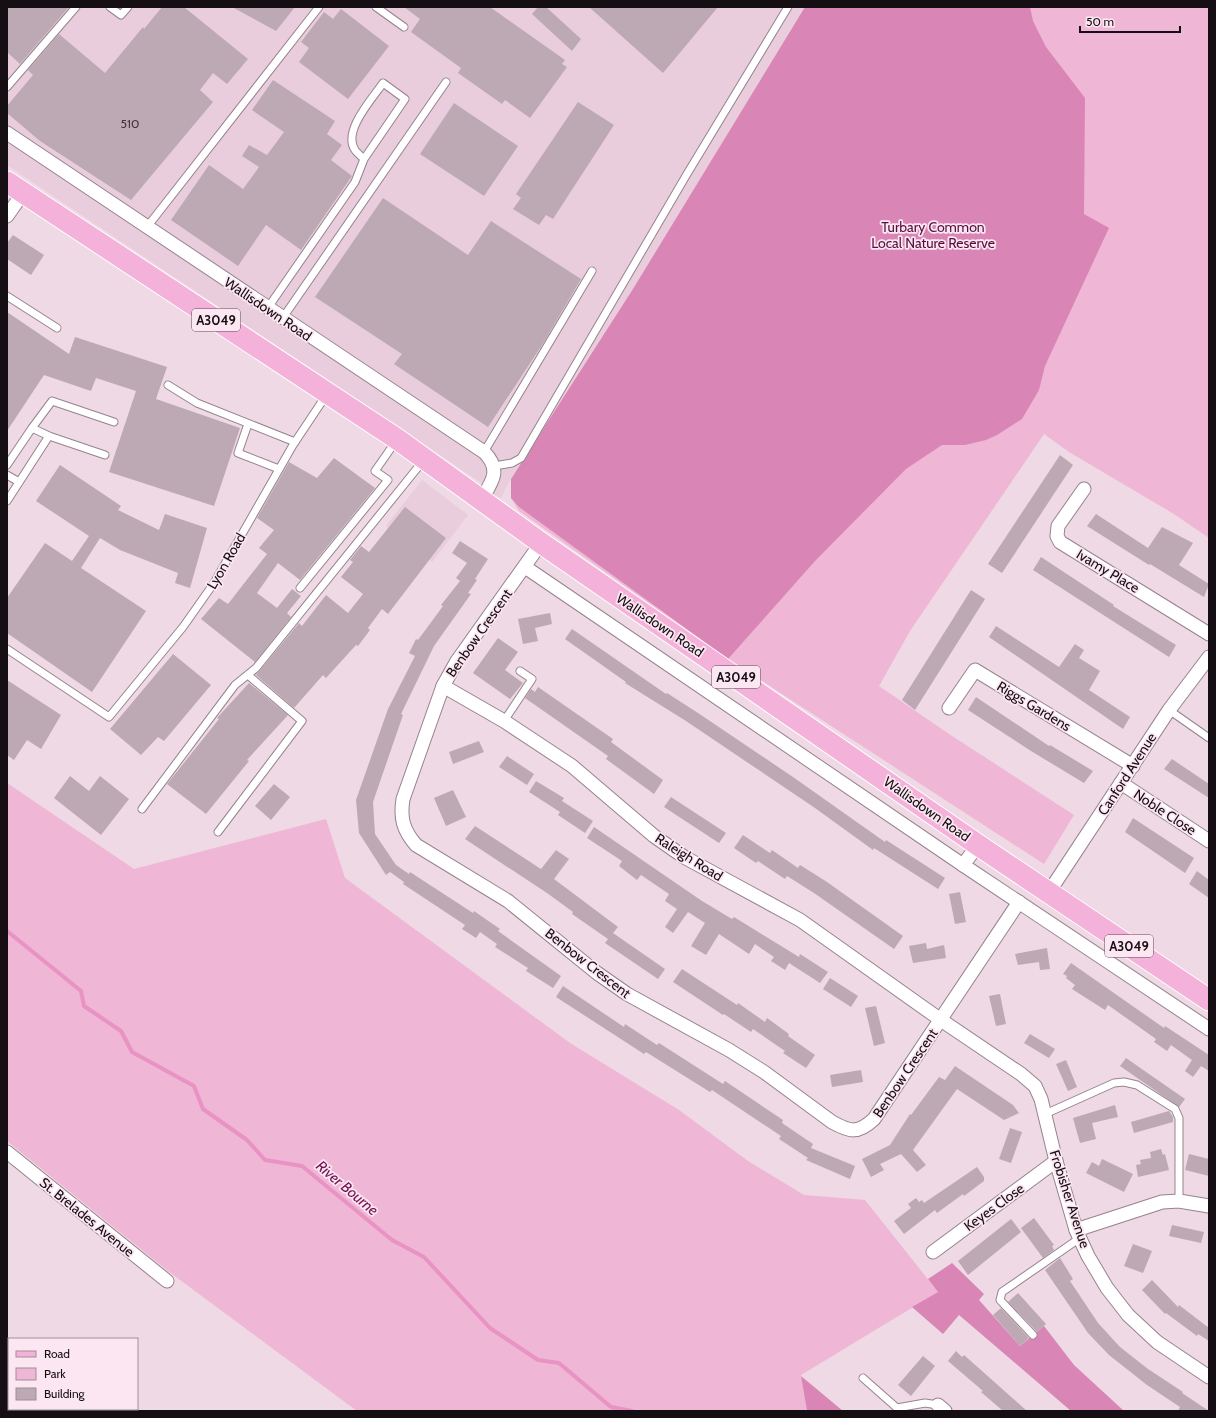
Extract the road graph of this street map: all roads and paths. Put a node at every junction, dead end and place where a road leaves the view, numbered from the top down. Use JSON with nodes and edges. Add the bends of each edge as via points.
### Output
{"nodes":[{"id":1,"x":76,"y":7,"type":"edge"},
{"id":2,"x":110,"y":7,"type":"edge"},
{"id":3,"x":128,"y":7,"type":"edge"},
{"id":4,"x":320,"y":7,"type":"edge"},
{"id":5,"x":376,"y":7,"type":"edge"},
{"id":6,"x":788,"y":7,"type":"edge"},
{"id":7,"x":404,"y":26,"type":"dead end"},
{"id":8,"x":446,"y":82,"type":"dead end"},
{"id":9,"x":7,"y":87,"type":"edge"},
{"id":10,"x":7,"y":133,"type":"edge"},
{"id":11,"x":364,"y":159,"type":"junction"},
{"id":12,"x":15,"y":187,"type":"edge"},
{"id":13,"x":7,"y":216,"type":"edge"},
{"id":14,"x":147,"y":227,"type":"junction"},
{"id":15,"x":592,"y":271,"type":"dead end"},
{"id":16,"x":7,"y":296,"type":"edge"},
{"id":17,"x":267,"y":309,"type":"junction"},
{"id":18,"x":282,"y":319,"type":"junction"},
{"id":19,"x":57,"y":328,"type":"dead end"},
{"id":20,"x":168,"y":385,"type":"dead end"},
{"id":21,"x":327,"y":393,"type":"junction"},
{"id":22,"x":114,"y":422,"type":"dead end"},
{"id":23,"x":248,"y":424,"type":"junction"},
{"id":24,"x":32,"y":428,"type":"junction"},
{"id":25,"x":49,"y":436,"type":"junction"},
{"id":26,"x":397,"y":439,"type":"junction"},
{"id":27,"x":295,"y":442,"type":"junction"},
{"id":28,"x":484,"y":452,"type":"junction"},
{"id":29,"x":105,"y":455,"type":"dead end"},
{"id":30,"x":425,"y":458,"type":"junction"},
{"id":31,"x":7,"y":465,"type":"edge"},
{"id":32,"x":494,"y":466,"type":"junction"},
{"id":33,"x":279,"y":468,"type":"junction"},
{"id":34,"x":7,"y":475,"type":"edge"},
{"id":35,"x":19,"y":482,"type":"junction"},
{"id":36,"x":1084,"y":489,"type":"dead end"},
{"id":37,"x":481,"y":500,"type":"junction"},
{"id":38,"x":7,"y":502,"type":"edge"},
{"id":39,"x":541,"y":543,"type":"junction"},
{"id":40,"x":524,"y":567,"type":"junction"},
{"id":41,"x":300,"y":588,"type":"dead end"},
{"id":42,"x":1209,"y":634,"type":"edge"},
{"id":43,"x":7,"y":649,"type":"edge"},
{"id":44,"x":1209,"y":657,"type":"edge"},
{"id":45,"x":520,"y":671,"type":"dead end"},
{"id":46,"x":248,"y":675,"type":"junction"},
{"id":47,"x":443,"y":686,"type":"junction"},
{"id":48,"x":949,"y":708,"type":"dead end"},
{"id":49,"x":1169,"y":710,"type":"junction"},
{"id":50,"x":504,"y":720,"type":"junction"},
{"id":51,"x":1209,"y":738,"type":"edge"},
{"id":52,"x":1133,"y":766,"type":"junction"},
{"id":53,"x":1121,"y":783,"type":"junction"},
{"id":54,"x":142,"y":809,"type":"dead end"},
{"id":55,"x":218,"y":832,"type":"dead end"},
{"id":56,"x":1209,"y":841,"type":"edge"},
{"id":57,"x":978,"y":845,"type":"junction"},
{"id":58,"x":963,"y":865,"type":"junction"},
{"id":59,"x":1049,"y":892,"type":"junction"},
{"id":60,"x":1020,"y":902,"type":"junction"},
{"id":61,"x":1209,"y":1000,"type":"edge"},
{"id":62,"x":941,"y":1020,"type":"junction"},
{"id":63,"x":1209,"y":1029,"type":"edge"},
{"id":64,"x":1045,"y":1114,"type":"junction"},
{"id":65,"x":7,"y":1152,"type":"edge"},
{"id":66,"x":1056,"y":1161,"type":"junction"},
{"id":67,"x":1179,"y":1201,"type":"junction"},
{"id":68,"x":1209,"y":1206,"type":"edge"},
{"id":69,"x":1078,"y":1234,"type":"junction"},
{"id":70,"x":933,"y":1252,"type":"dead end"},
{"id":71,"x":167,"y":1282,"type":"dead end"},
{"id":72,"x":1033,"y":1335,"type":"dead end"},
{"id":73,"x":1209,"y":1377,"type":"edge"},
{"id":74,"x":863,"y":1378,"type":"dead end"},
{"id":75,"x":941,"y":1408,"type":"edge"},
{"id":76,"x":895,"y":1410,"type":"edge"}],
"edges":[{"from":1,"to":9,"type":"lane"},
{"from":2,"to":3,"type":"lane","via":[[121,15]]},
{"from":4,"to":14,"type":"lane"},
{"from":5,"to":7,"type":"lane"},
{"from":6,"to":32,"type":"lane","via":[[521,458],[512,463]]},
{"from":8,"to":18,"type":"lane"},
{"from":10,"to":14,"type":"street","name":"Wallisdown Road"},
{"from":11,"to":11,"type":"lane","via":[[405,99],[383,83],[355,125],[352,143]]},
{"from":11,"to":17,"type":"lane","via":[[355,182]]},
{"from":12,"to":13,"type":"street"},
{"from":12,"to":21,"type":"main road","name":"Wallisdown Road","number":"A3049"},
{"from":14,"to":17,"type":"street","name":"Wallisdown Road"},
{"from":15,"to":28,"type":"lane"},
{"from":16,"to":19,"type":"lane"},
{"from":17,"to":18,"type":"street","name":"Wallisdown Road"},
{"from":18,"to":28,"type":"street","name":"Wallisdown Road"},
{"from":20,"to":23,"type":"lane","via":[[197,403]]},
{"from":21,"to":26,"type":"main road","name":"Wallisdown Road","number":"A3049"},
{"from":21,"to":27,"type":"lane","name":"Lyon Road"},
{"from":22,"to":24,"type":"lane","via":[[52,401]]},
{"from":23,"to":27,"type":"lane"},
{"from":23,"to":33,"type":"lane","via":[[238,453]]},
{"from":24,"to":25,"type":"lane"},
{"from":24,"to":31,"type":"lane"},
{"from":25,"to":29,"type":"lane"},
{"from":25,"to":35,"type":"lane"},
{"from":26,"to":30,"type":"main road","name":"Wallisdown Road","number":"A3049"},
{"from":26,"to":41,"type":"lane","via":[[375,471],[388,480]]},
{"from":27,"to":33,"type":"lane","name":"Lyon Road"},
{"from":28,"to":32,"type":"street","name":"Wallisdown Road"},
{"from":30,"to":37,"type":"main road","name":"Wallisdown Road","number":"A3049"},
{"from":30,"to":46,"type":"lane"},
{"from":32,"to":37,"type":"street","via":[[495,473]]},
{"from":33,"to":43,"type":"lane","name":"Lyon Road","via":[[214,583],[183,627],[108,717]]},
{"from":34,"to":35,"type":"lane"},
{"from":35,"to":38,"type":"lane"},
{"from":36,"to":42,"type":"street","name":"Ivamy Place","via":[[1058,526],[1056,536],[1060,542]]},
{"from":37,"to":39,"type":"main road","name":"Wallisdown Road","number":"A3049"},
{"from":39,"to":40,"type":"street","name":"Benbow Crescent"},
{"from":39,"to":57,"type":"main road","name":"Wallisdown Road","number":"A3049"},
{"from":40,"to":47,"type":"street","name":"Benbow Crescent","via":[[457,661]]},
{"from":40,"to":58,"type":"street","name":"Wallisdown Road"},
{"from":44,"to":49,"type":"street","name":"Canford Avenue"},
{"from":45,"to":50,"type":"lane","via":[[532,679]]},
{"from":46,"to":54,"type":"lane","via":[[235,685]]},
{"from":46,"to":55,"type":"lane","via":[[302,721]]},
{"from":47,"to":50,"type":"street","name":"Raleigh Road"},
{"from":47,"to":62,"type":"street","name":"Benbow Crescent","via":[[403,799],[401,813],[407,835],[430,856],[508,900],[597,973],[627,994],[729,1050],[764,1072],[832,1122],[854,1131],[865,1128],[874,1119]]},
{"from":48,"to":52,"type":"street","name":"Riggs Gardens","via":[[974,670]]},
{"from":49,"to":51,"type":"lane"},
{"from":49,"to":52,"type":"street","name":"Canford Avenue"},
{"from":50,"to":62,"type":"street","name":"Raleigh Road","via":[[572,766],[654,836],[684,857],[800,920]]},
{"from":52,"to":53,"type":"street","name":"Canford Avenue"},
{"from":53,"to":56,"type":"street","name":"Noble Close"},
{"from":53,"to":59,"type":"street","name":"Canford Avenue"},
{"from":57,"to":58,"type":"street","name":"Wallisdown Road"},
{"from":57,"to":59,"type":"main road","name":"Wallisdown Road","number":"A3049"},
{"from":58,"to":60,"type":"street","name":"Wallisdown Road"},
{"from":59,"to":61,"type":"main road","name":"Wallisdown Road","number":"A3049"},
{"from":60,"to":62,"type":"street","name":"Benbow Crescent"},
{"from":60,"to":63,"type":"street","name":"Wallisdown Road"},
{"from":62,"to":64,"type":"street","name":"Frobisher Avenue","via":[[1035,1086]]},
{"from":64,"to":66,"type":"street","name":"Frobisher Avenue"},
{"from":64,"to":67,"type":"lane","via":[[1114,1083],[1137,1084],[1175,1109],[1179,1118]]},
{"from":65,"to":71,"type":"street","name":"St. Brelades Avenue"},
{"from":66,"to":69,"type":"street","name":"Frobisher Avenue"},
{"from":66,"to":70,"type":"street","name":"Keyes Close"},
{"from":67,"to":68,"type":"street"},
{"from":67,"to":69,"type":"street","via":[[1153,1204]]},
{"from":69,"to":72,"type":"lane","via":[[1002,1292],[1000,1300]]},
{"from":69,"to":73,"type":"street","name":"Frobisher Avenue","via":[[1107,1288],[1128,1315],[1157,1342]]},
{"from":74,"to":76,"type":"lane"},
{"from":75,"to":76,"type":"lane","via":[[925,1403]]}]}
